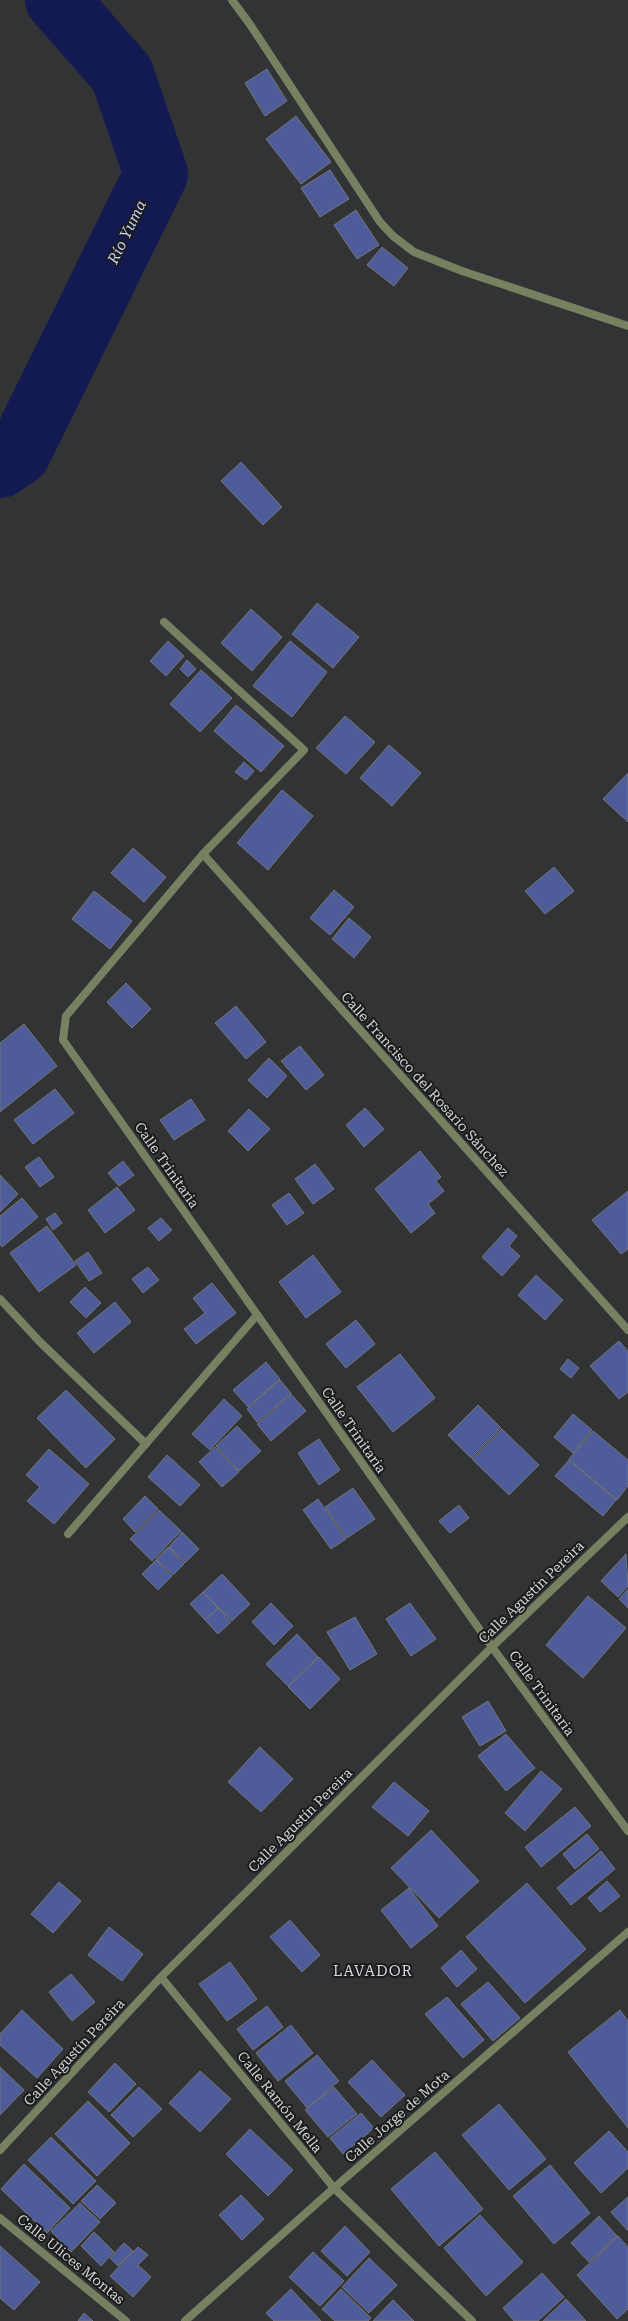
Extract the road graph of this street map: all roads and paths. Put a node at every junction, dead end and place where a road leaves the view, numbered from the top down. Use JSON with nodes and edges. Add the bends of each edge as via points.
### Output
{"nodes":[{"id":1,"x":232,"y":0,"type":"edge"},
{"id":2,"x":628,"y":326,"type":"edge"},
{"id":3,"x":164,"y":622,"type":"dead end"},
{"id":4,"x":203,"y":854,"type":"junction"},
{"id":5,"x":0,"y":1299,"type":"edge"},
{"id":6,"x":257,"y":1315,"type":"junction"},
{"id":7,"x":628,"y":1330,"type":"edge"},
{"id":8,"x":146,"y":1444,"type":"junction"},
{"id":9,"x":628,"y":1517,"type":"edge"},
{"id":10,"x":68,"y":1534,"type":"dead end"},
{"id":11,"x":492,"y":1647,"type":"junction"},
{"id":12,"x":628,"y":1831,"type":"edge"},
{"id":13,"x":628,"y":1932,"type":"edge"},
{"id":14,"x":161,"y":1977,"type":"junction"},
{"id":15,"x":0,"y":2150,"type":"edge"},
{"id":16,"x":334,"y":2188,"type":"junction"},
{"id":17,"x":0,"y":2218,"type":"edge"},
{"id":18,"x":126,"y":2321,"type":"edge"},
{"id":19,"x":185,"y":2321,"type":"edge"},
{"id":20,"x":472,"y":2321,"type":"edge"}],
"edges":[{"from":1,"to":2,"type":"street","via":[[380,222],[393,236],[414,252],[462,271]]},
{"from":3,"to":4,"type":"street","via":[[304,750]]},
{"from":4,"to":6,"type":"street","name":"Calle Trinitaria","via":[[66,1016],[63,1040]]},
{"from":4,"to":7,"type":"street","name":"Calle Francisco del Rosario Sánchez"},
{"from":5,"to":8,"type":"street","via":[[40,1342]]},
{"from":6,"to":8,"type":"street"},
{"from":6,"to":11,"type":"street","name":"Calle Trinitaria"},
{"from":8,"to":10,"type":"street"},
{"from":9,"to":11,"type":"street","name":"Calle Agustín Pereira"},
{"from":11,"to":12,"type":"street","name":"Calle Trinitaria"},
{"from":11,"to":14,"type":"street","name":"Calle Agustín Pereira"},
{"from":13,"to":16,"type":"street","name":"Calle Jorge de Mota"},
{"from":14,"to":15,"type":"street","name":"Calle Agustín Pereira"},
{"from":14,"to":16,"type":"street","name":"Calle Ramón Mella"},
{"from":16,"to":19,"type":"street","name":"Calle Jorge de Mota"},
{"from":16,"to":20,"type":"street","name":"Calle Ramón Mella"},
{"from":17,"to":18,"type":"street","name":"Calle Ulices Montas"}]}
